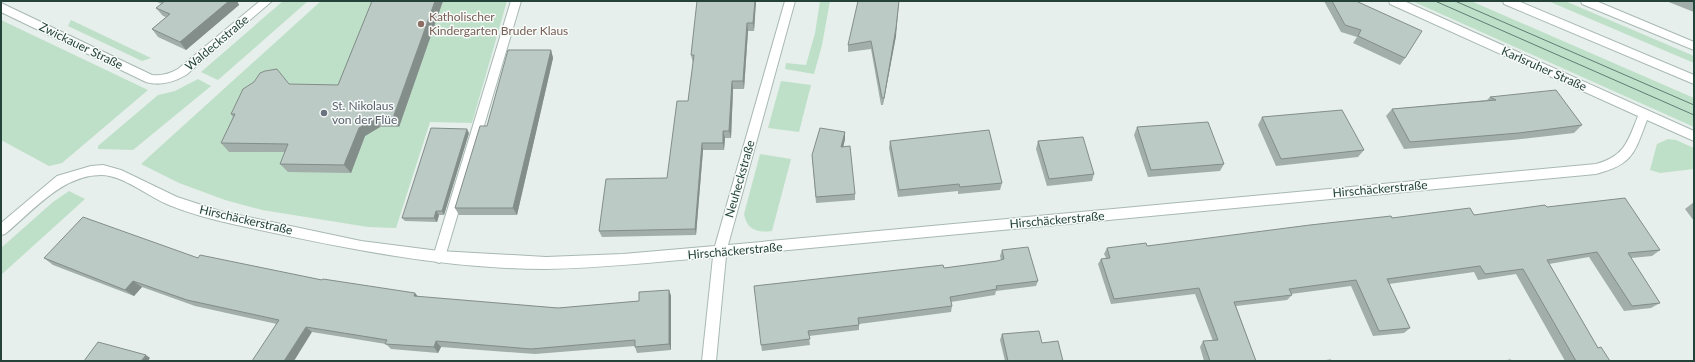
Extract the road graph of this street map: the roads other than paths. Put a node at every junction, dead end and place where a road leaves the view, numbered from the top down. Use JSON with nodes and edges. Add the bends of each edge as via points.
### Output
{"nodes":[{"id":1,"x":267,"y":1,"type":"edge"},
{"id":2,"x":516,"y":1,"type":"edge"},
{"id":3,"x":790,"y":1,"type":"edge"},
{"id":4,"x":1394,"y":1,"type":"edge"},
{"id":5,"x":1508,"y":1,"type":"edge"},
{"id":6,"x":1586,"y":1,"type":"edge"},
{"id":7,"x":1,"y":7,"type":"edge"},
{"id":8,"x":1694,"y":46,"type":"edge"},
{"id":9,"x":163,"y":79,"type":"joint"},
{"id":10,"x":1694,"y":80,"type":"edge"},
{"id":11,"x":1644,"y":114,"type":"junction"},
{"id":12,"x":1694,"y":136,"type":"edge"},
{"id":13,"x":1,"y":230,"type":"edge"},
{"id":14,"x":720,"y":252,"type":"junction"},
{"id":15,"x":439,"y":257,"type":"junction"},
{"id":16,"x":709,"y":361,"type":"edge"}],
"edges":[{"from":1,"to":9,"type":"street","name":"Waldeckstraße","via":[[177,76]]},
{"from":2,"to":15,"type":"street"},
{"from":3,"to":14,"type":"street","name":"Neuheckstraße"},
{"from":4,"to":11,"type":"street","name":"Karlsruher Straße"},
{"from":5,"to":10,"type":"street"},
{"from":6,"to":8,"type":"street"},
{"from":7,"to":9,"type":"street","name":"Zwickauer Straße","via":[[150,79]]},
{"from":11,"to":12,"type":"street","name":"Karlsruher Straße"},
{"from":11,"to":14,"type":"street","name":"Hirschäckerstraße","via":[[1627,155],[1620,161],[1596,169]]},
{"from":13,"to":15,"type":"street","name":"Hirschäckerstraße","via":[[61,180],[103,170],[117,173],[173,201],[220,216],[362,246]]},
{"from":14,"to":15,"type":"street","name":"Hirschäckerstraße","via":[[546,263]]},
{"from":14,"to":16,"type":"street","name":"Neuheckstraße"}]}
